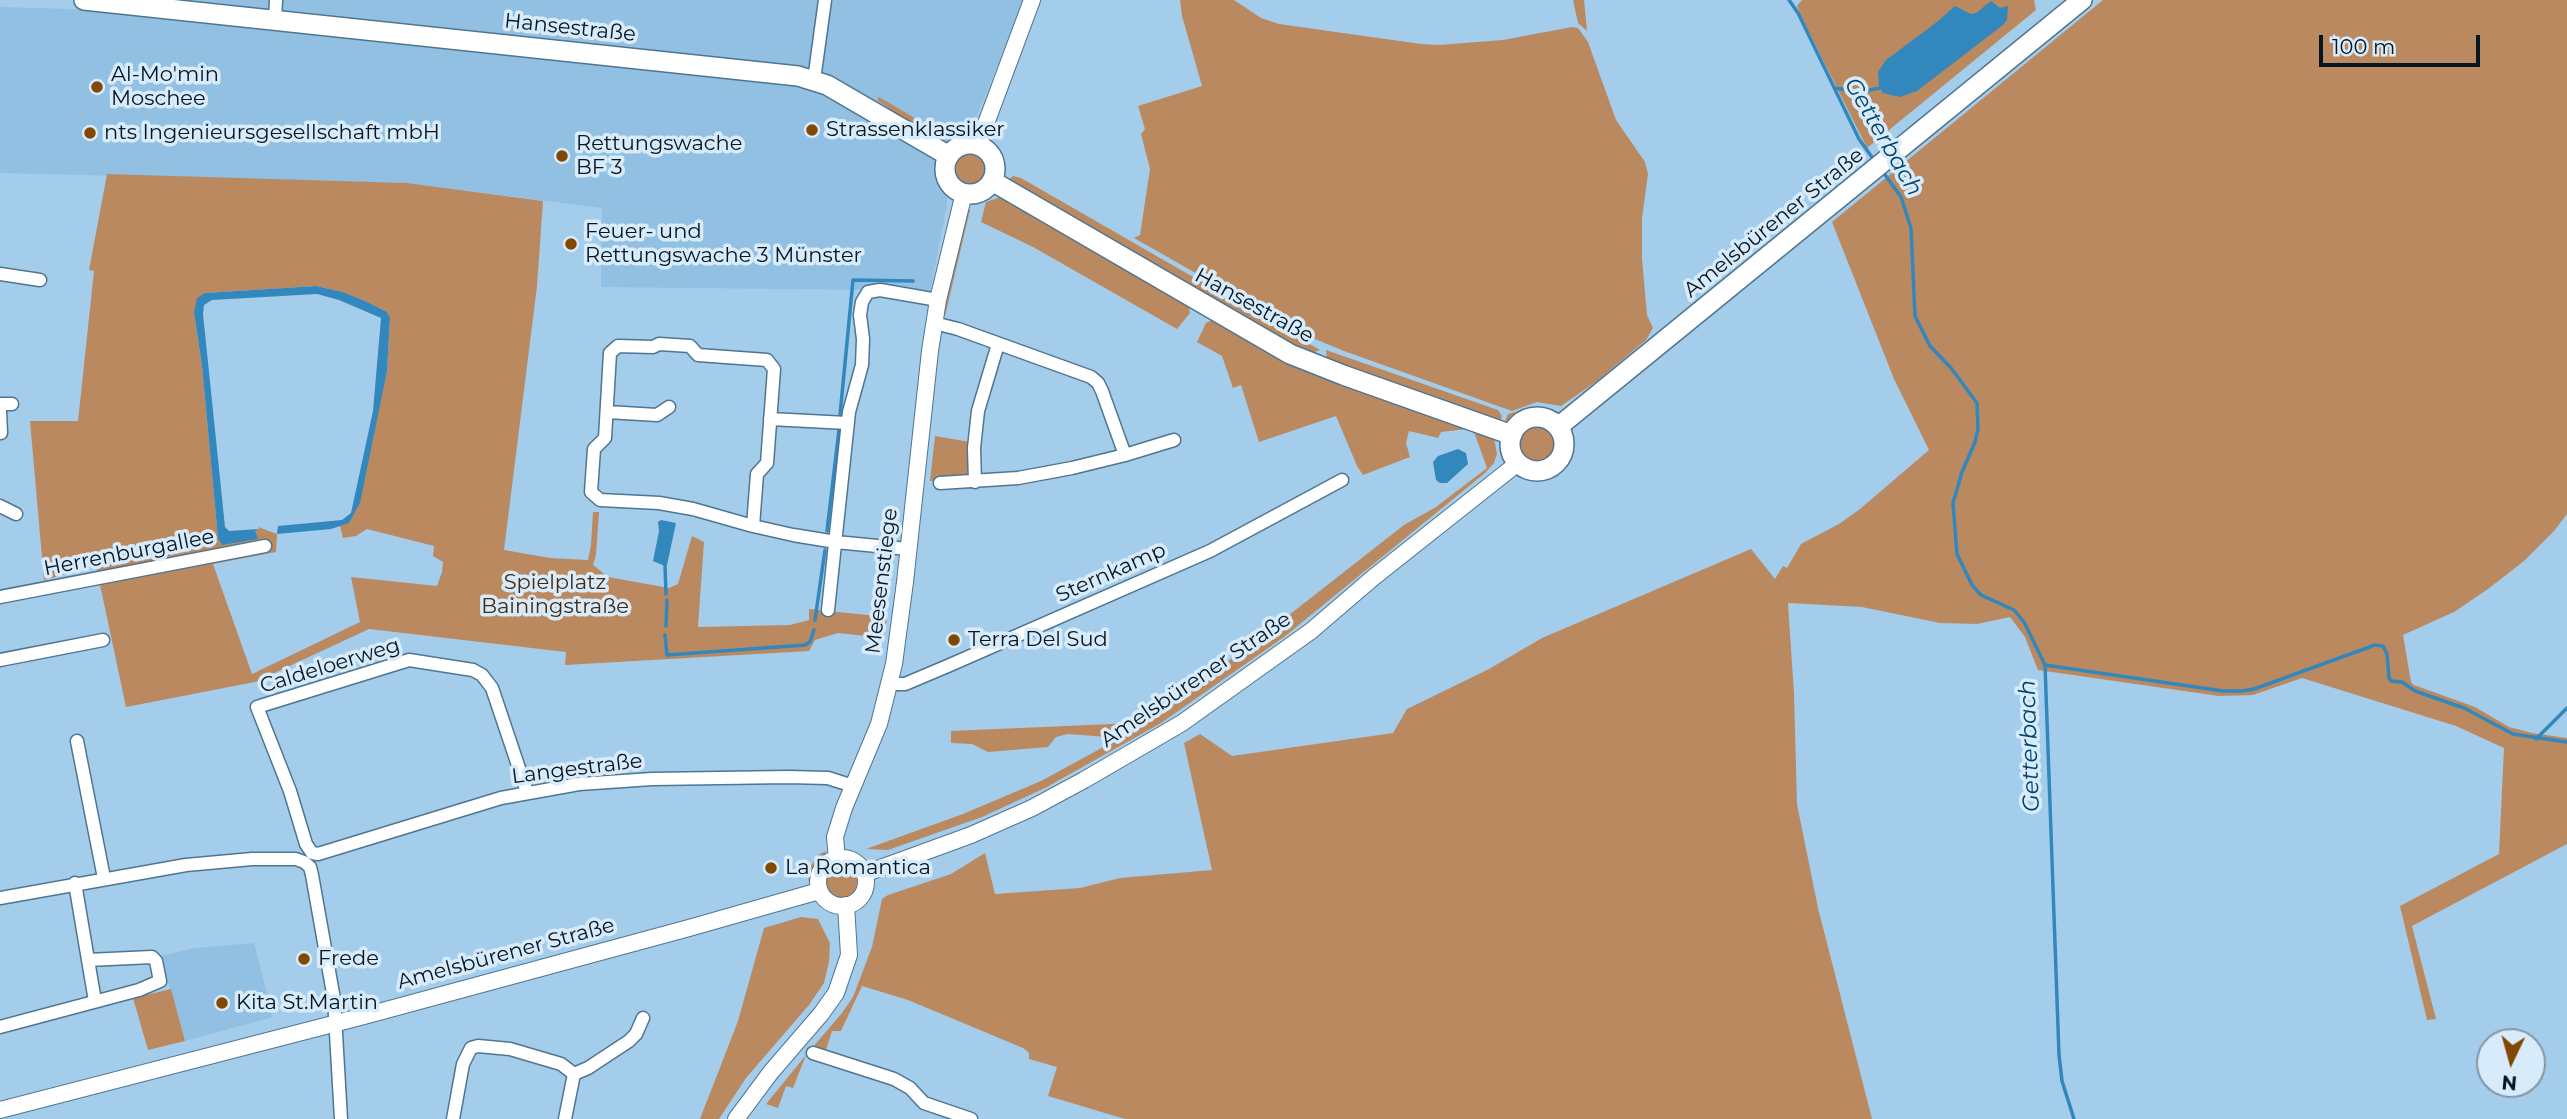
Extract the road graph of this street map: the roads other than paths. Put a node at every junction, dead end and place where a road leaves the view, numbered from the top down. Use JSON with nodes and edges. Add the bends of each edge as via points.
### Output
{"nodes":[{"id":1,"x":84,"y":0,"type":"edge"},
{"id":2,"x":825,"y":0,"type":"edge"},
{"id":3,"x":1032,"y":0,"type":"edge"},
{"id":4,"x":2082,"y":0,"type":"edge"},
{"id":5,"x":275,"y":10,"type":"edge"},
{"id":6,"x":814,"y":80,"type":"junction"},
{"id":7,"x":978,"y":145,"type":"junction"},
{"id":8,"x":949,"y":156,"type":"junction"},
{"id":9,"x":992,"y":181,"type":"junction"},
{"id":10,"x":964,"y":193,"type":"junction"},
{"id":11,"x":0,"y":274,"type":"edge"},
{"id":12,"x":40,"y":280,"type":"dead end"},
{"id":13,"x":938,"y":300,"type":"junction"},
{"id":14,"x":934,"y":323,"type":"junction"},
{"id":15,"x":998,"y":344,"type":"junction"},
{"id":16,"x":669,"y":407,"type":"dead end"},
{"id":17,"x":0,"y":411,"type":"edge"},
{"id":18,"x":607,"y":412,"type":"junction"},
{"id":19,"x":770,"y":419,"type":"junction"},
{"id":20,"x":848,"y":423,"type":"junction"},
{"id":21,"x":1558,"y":427,"type":"junction"},
{"id":22,"x":1,"y":433,"type":"edge"},
{"id":23,"x":1512,"y":435,"type":"junction"},
{"id":24,"x":1174,"y":440,"type":"dead end"},
{"id":25,"x":1125,"y":455,"type":"junction"},
{"id":26,"x":1518,"y":463,"type":"junction"},
{"id":27,"x":1342,"y":480,"type":"dead end"},
{"id":28,"x":975,"y":482,"type":"junction"},
{"id":29,"x":940,"y":483,"type":"dead end"},
{"id":30,"x":0,"y":506,"type":"edge"},
{"id":31,"x":16,"y":514,"type":"dead end"},
{"id":32,"x":753,"y":526,"type":"junction"},
{"id":33,"x":836,"y":542,"type":"junction"},
{"id":34,"x":265,"y":546,"type":"dead end"},
{"id":35,"x":908,"y":549,"type":"junction"},
{"id":36,"x":0,"y":597,"type":"edge"},
{"id":37,"x":828,"y":610,"type":"dead end"},
{"id":38,"x":103,"y":640,"type":"dead end"},
{"id":39,"x":0,"y":660,"type":"edge"},
{"id":40,"x":890,"y":684,"type":"junction"},
{"id":41,"x":77,"y":741,"type":"dead end"},
{"id":42,"x":853,"y":786,"type":"junction"},
{"id":43,"x":527,"y":792,"type":"junction"},
{"id":44,"x":308,"y":857,"type":"junction"},
{"id":45,"x":837,"y":859,"type":"junction"},
{"id":46,"x":864,"y":874,"type":"junction"},
{"id":47,"x":104,"y":878,"type":"junction"},
{"id":48,"x":75,"y":883,"type":"junction"},
{"id":49,"x":819,"y":891,"type":"junction"},
{"id":50,"x":0,"y":898,"type":"edge"},
{"id":51,"x":846,"y":905,"type":"junction"},
{"id":52,"x":88,"y":960,"type":"junction"},
{"id":53,"x":95,"y":1001,"type":"junction"},
{"id":54,"x":643,"y":1018,"type":"dead end"},
{"id":55,"x":335,"y":1024,"type":"junction"},
{"id":56,"x":0,"y":1027,"type":"edge"},
{"id":57,"x":813,"y":1053,"type":"dead end"},
{"id":58,"x":574,"y":1074,"type":"junction"},
{"id":59,"x":0,"y":1110,"type":"edge"},
{"id":60,"x":341,"y":1119,"type":"edge"},
{"id":61,"x":453,"y":1119,"type":"edge"},
{"id":62,"x":565,"y":1119,"type":"edge"},
{"id":63,"x":736,"y":1119,"type":"edge"},
{"id":64,"x":971,"y":1119,"type":"edge"}],
"edges":[{"from":1,"to":5,"type":"main road","name":"Hansestraße"},
{"from":2,"to":6,"type":"street"},
{"from":3,"to":7,"type":"street"},
{"from":4,"to":21,"type":"main road","name":"Amelsbürener Straße"},
{"from":5,"to":6,"type":"main road","name":"Hansestraße"},
{"from":6,"to":8,"type":"main road","name":"Hansestraße"},
{"from":7,"to":8,"type":"main road","via":[[964,145]]},
{"from":7,"to":9,"type":"main road","via":[[995,163]]},
{"from":8,"to":10,"type":"main road","via":[[947,177]]},
{"from":9,"to":10,"type":"main road","via":[[981,191]]},
{"from":9,"to":23,"type":"main road","name":"Hansestraße","via":[[1290,354]]},
{"from":10,"to":13,"type":"street","name":"Meesenstiege"},
{"from":11,"to":12,"type":"street"},
{"from":13,"to":14,"type":"street","name":"Meesenstiege"},
{"from":13,"to":20,"type":"street","via":[[868,292],[860,315],[862,365]]},
{"from":14,"to":15,"type":"street"},
{"from":14,"to":35,"type":"street","name":"Meesenstiege"},
{"from":15,"to":25,"type":"street","via":[[1098,383]]},
{"from":15,"to":28,"type":"street","via":[[978,411]]},
{"from":16,"to":18,"type":"street","via":[[657,415]]},
{"from":17,"to":22,"type":"street"},
{"from":18,"to":19,"type":"street","via":[[610,353],[618,345],[653,348],[659,344],[690,346],[698,355],[767,360],[774,369]]},
{"from":18,"to":32,"type":"street","via":[[605,438],[594,449],[591,492],[600,500],[659,503]]},
{"from":19,"to":20,"type":"street"},
{"from":19,"to":32,"type":"street","via":[[767,463],[757,474]]},
{"from":20,"to":33,"type":"street"},
{"from":21,"to":23,"type":"main road","via":[[1533,418],[1517,426]]},
{"from":21,"to":26,"type":"main road","via":[[1564,446],[1555,465],[1536,471]]},
{"from":23,"to":26,"type":"main road","via":[[1511,449]]},
{"from":24,"to":25,"type":"street"},
{"from":25,"to":28,"type":"street","via":[[1046,473]]},
{"from":26,"to":46,"type":"street","name":"Amelsbürener Straße","via":[[1311,631],[1182,723],[1032,808]]},
{"from":27,"to":40,"type":"street","name":"Sternkamp","via":[[1210,551],[938,671],[905,684]]},
{"from":28,"to":29,"type":"street"},
{"from":30,"to":31,"type":"street"},
{"from":32,"to":33,"type":"street"},
{"from":33,"to":35,"type":"street"},
{"from":33,"to":37,"type":"street"},
{"from":34,"to":36,"type":"street","name":"Herrenburgallee"},
{"from":35,"to":40,"type":"street","name":"Meesenstiege"},
{"from":38,"to":39,"type":"street"},
{"from":40,"to":42,"type":"street","name":"Meesenstiege"},
{"from":41,"to":47,"type":"street"},
{"from":42,"to":43,"type":"street","name":"Langestraße","via":[[828,778],[709,777],[617,780]]},
{"from":42,"to":45,"type":"street","name":"Meesenstiege","via":[[835,838]]},
{"from":43,"to":44,"type":"street","name":"Langestraße"},
{"from":43,"to":44,"type":"street","name":"Caldeloerweg","via":[[488,681],[461,666],[400,662],[257,706],[290,790]]},
{"from":44,"to":47,"type":"street","name":"Langestraße","via":[[232,860]]},
{"from":44,"to":55,"type":"street","name":"Caldeloerweg"},
{"from":45,"to":46,"type":"street","via":[[854,862]]},
{"from":45,"to":49,"type":"street","via":[[823,866]]},
{"from":46,"to":51,"type":"street","via":[[864,890]]},
{"from":47,"to":48,"type":"street","name":"Langestraße"},
{"from":48,"to":50,"type":"street","name":"Langestraße"},
{"from":48,"to":52,"type":"street"},
{"from":49,"to":51,"type":"street","via":[[831,903]]},
{"from":49,"to":55,"type":"street","name":"Amelsbürener Straße"},
{"from":51,"to":63,"type":"street","via":[[849,955],[836,993]]},
{"from":52,"to":53,"type":"street"},
{"from":52,"to":53,"type":"street","via":[[152,957],[160,976],[155,985]]},
{"from":53,"to":56,"type":"street"},
{"from":54,"to":58,"type":"street","via":[[629,1041]]},
{"from":55,"to":59,"type":"street","name":"Amelsbürener Straße"},
{"from":55,"to":60,"type":"street","name":"Caldeloerweg"},
{"from":57,"to":64,"type":"street","via":[[894,1079],[924,1103]]},
{"from":58,"to":61,"type":"street","via":[[561,1064],[510,1049],[471,1048],[463,1064]]},
{"from":58,"to":62,"type":"street"}]}
